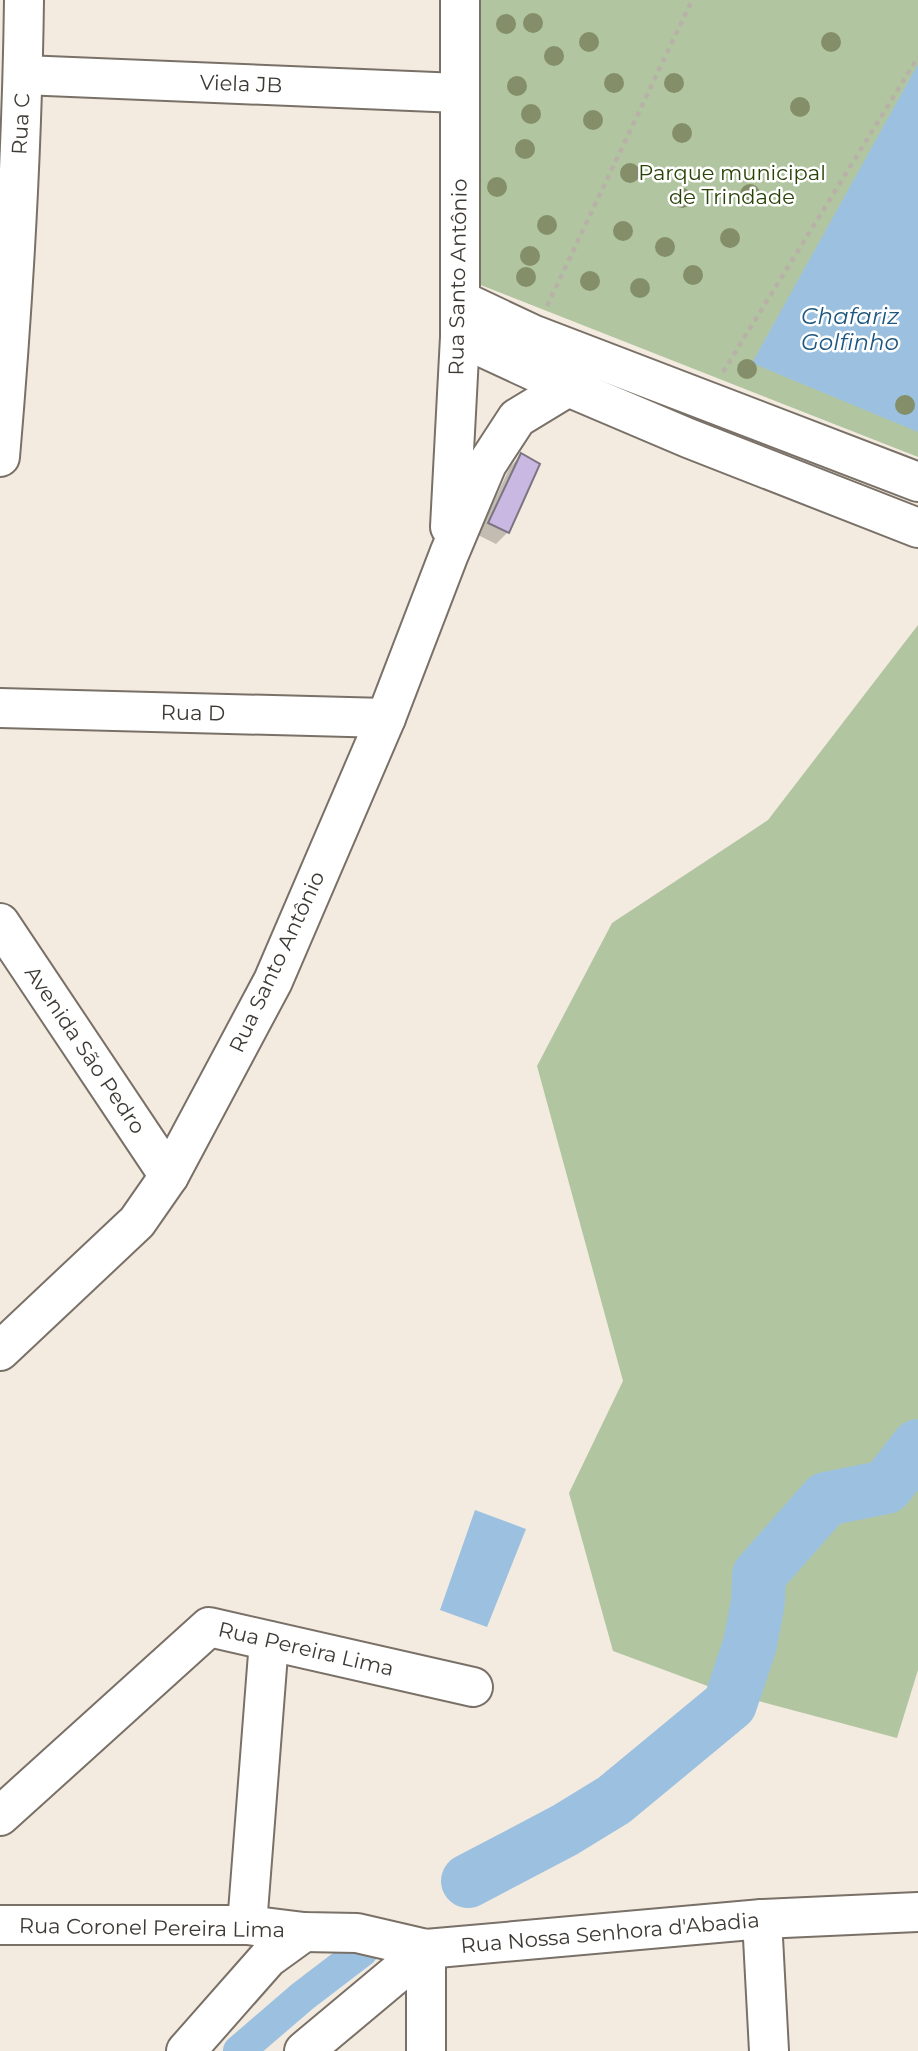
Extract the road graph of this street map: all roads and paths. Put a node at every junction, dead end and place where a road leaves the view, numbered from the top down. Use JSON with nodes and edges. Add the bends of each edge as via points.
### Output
{"nodes":[{"id":1,"x":24,"y":0,"type":"edge"},
{"id":2,"x":460,"y":0,"type":"edge"},
{"id":3,"x":692,"y":0,"type":"edge"},
{"id":4,"x":918,"y":57,"type":"edge"},
{"id":5,"x":23,"y":75,"type":"junction"},
{"id":6,"x":459,"y":93,"type":"junction"},
{"id":7,"x":460,"y":319,"type":"junction"},
{"id":8,"x":5,"y":325,"type":"edge"},
{"id":9,"x":532,"y":334,"type":"junction"},
{"id":10,"x":716,"y":383,"type":"dead end"},
{"id":11,"x":568,"y":387,"type":"junction"},
{"id":12,"x":0,"y":457,"type":"edge"},
{"id":13,"x":918,"y":482,"type":"edge"},
{"id":14,"x":918,"y":528,"type":"edge"},
{"id":15,"x":449,"y":554,"type":"junction"},
{"id":16,"x":0,"y":708,"type":"edge"},
{"id":17,"x":386,"y":718,"type":"junction"},
{"id":18,"x":0,"y":923,"type":"edge"},
{"id":19,"x":169,"y":1176,"type":"junction"},
{"id":20,"x":0,"y":1351,"type":"edge"},
{"id":21,"x":269,"y":1641,"type":"junction"},
{"id":22,"x":472,"y":1687,"type":"dead end"},
{"id":23,"x":0,"y":1816,"type":"edge"},
{"id":24,"x":918,"y":1912,"type":"edge"},
{"id":25,"x":762,"y":1919,"type":"junction"},
{"id":26,"x":0,"y":1925,"type":"edge"},
{"id":27,"x":247,"y":1925,"type":"junction"},
{"id":28,"x":304,"y":1932,"type":"junction"},
{"id":29,"x":426,"y":1949,"type":"junction"},
{"id":30,"x":186,"y":2051,"type":"edge"},
{"id":31,"x":304,"y":2051,"type":"edge"},
{"id":32,"x":426,"y":2051,"type":"edge"},
{"id":33,"x":769,"y":2051,"type":"edge"}],
"edges":[{"from":1,"to":5,"type":"street","name":"Rua C"},
{"from":2,"to":6,"type":"street","name":"Rua Santo Antônio"},
{"from":3,"to":9,"type":"path"},
{"from":4,"to":10,"type":"path"},
{"from":5,"to":6,"type":"street","name":"Viela JB"},
{"from":5,"to":8,"type":"street","name":"Rua C"},
{"from":6,"to":7,"type":"street","name":"Rua Santo Antônio"},
{"from":7,"to":9,"type":"street"},
{"from":7,"to":11,"type":"street"},
{"from":7,"to":15,"type":"street","name":"Rua Santo Antônio"},
{"from":8,"to":12,"type":"street","name":"Rua C"},
{"from":9,"to":13,"type":"street"},
{"from":11,"to":14,"type":"street"},
{"from":11,"to":15,"type":"street","name":"Rua Santo Antônio","via":[[517,418],[500,440]]},
{"from":15,"to":17,"type":"street","name":"Rua Santo Antônio"},
{"from":16,"to":17,"type":"street","name":"Rua D"},
{"from":17,"to":19,"type":"street","name":"Rua Santo Antônio","via":[[273,981]]},
{"from":18,"to":19,"type":"street","name":"Avenida São Pedro"},
{"from":19,"to":20,"type":"street","name":"Rua Santo Antônio","via":[[137,1222]]},
{"from":21,"to":22,"type":"street","name":"Rua Pereira Lima"},
{"from":21,"to":23,"type":"street","name":"Rua Pereira Lima","via":[[209,1627]]},
{"from":21,"to":27,"type":"street"},
{"from":24,"to":25,"type":"street","name":"Rua Nossa Senhora d'Abadia"},
{"from":25,"to":29,"type":"street","name":"Rua Nossa Senhora d'Abadia"},
{"from":25,"to":33,"type":"street"},
{"from":26,"to":27,"type":"street","name":"Rua Coronel Pereira Lima"},
{"from":27,"to":28,"type":"street","name":"Rua Coronel Pereira Lima"},
{"from":28,"to":29,"type":"street","name":"Rua Nossa Senhora d'Abadia","via":[[357,1933]]},
{"from":28,"to":30,"type":"street","via":[[268,1958]]},
{"from":29,"to":31,"type":"street"},
{"from":29,"to":32,"type":"street"}]}
